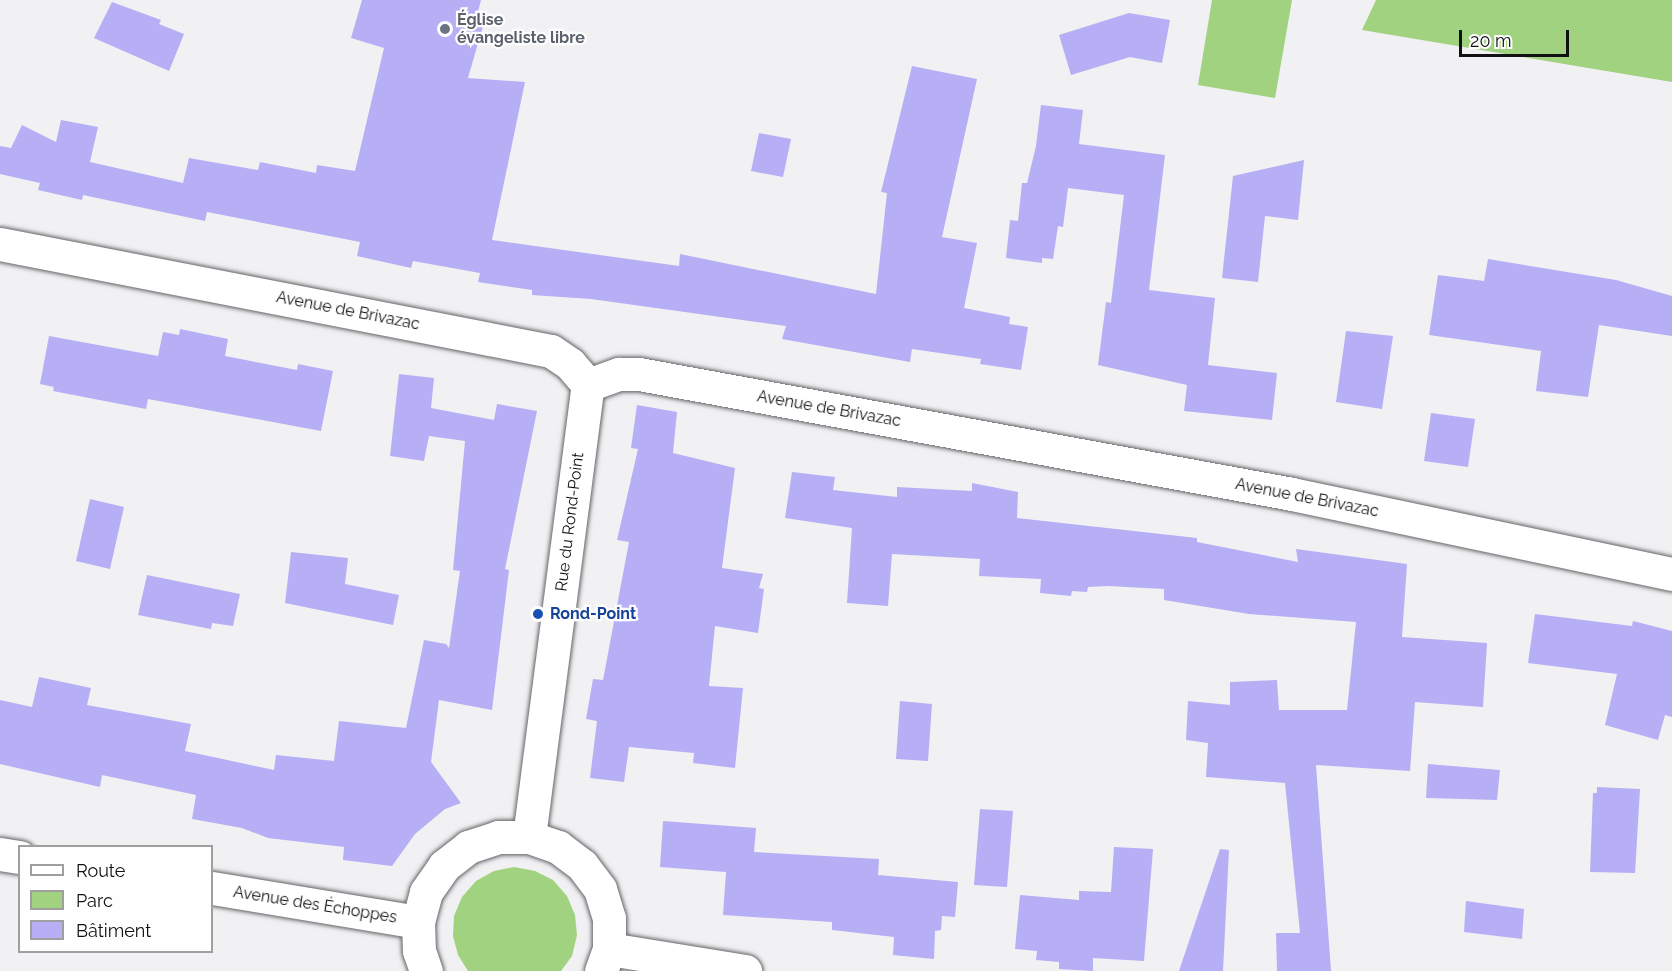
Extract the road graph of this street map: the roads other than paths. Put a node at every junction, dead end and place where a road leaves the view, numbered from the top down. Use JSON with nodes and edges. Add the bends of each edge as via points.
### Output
{"nodes":[{"id":1,"x":0,"y":244,"type":"edge"},
{"id":2,"x":588,"y":385,"type":"junction"},
{"id":3,"x":1672,"y":574,"type":"edge"},
{"id":4,"x":529,"y":837,"type":"junction"},
{"id":5,"x":0,"y":854,"type":"edge"},
{"id":6,"x":18,"y":857,"type":"edge"},
{"id":7,"x":213,"y":888,"type":"edge"},
{"id":8,"x":418,"y":922,"type":"junction"},
{"id":9,"x":605,"y":960,"type":"edge"},
{"id":10,"x":426,"y":971,"type":"edge"},
{"id":11,"x":745,"y":971,"type":"edge"}],
"edges":[{"from":1,"to":2,"type":"street","name":"Avenue de Brivazac","via":[[551,351],[570,364]]},
{"from":2,"to":3,"type":"street","name":"Avenue de Brivazac","via":[[619,374],[639,374],[1292,494]]},
{"from":2,"to":4,"type":"street","name":"Rue du Rond-Point"},
{"from":4,"to":8,"type":"street","via":[[498,837],[468,847],[444,866],[426,892]]},
{"from":4,"to":9,"type":"street","via":[[558,847],[582,865],[600,889],[609,918]]},
{"from":5,"to":6,"type":"street"},
{"from":7,"to":8,"type":"street","name":"Avenue des Échoppes"},
{"from":8,"to":10,"type":"street","via":[[419,951]]},
{"from":9,"to":11,"type":"street"}]}
